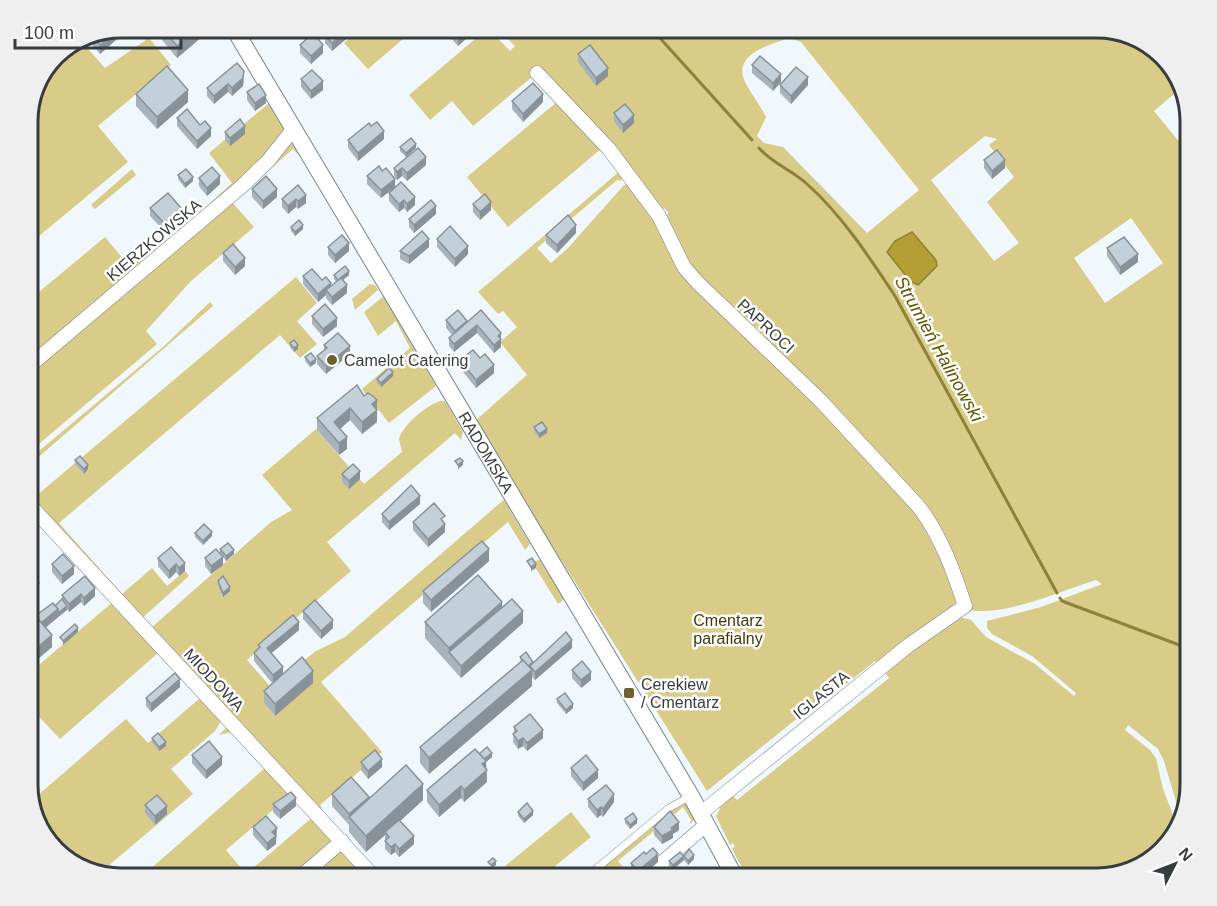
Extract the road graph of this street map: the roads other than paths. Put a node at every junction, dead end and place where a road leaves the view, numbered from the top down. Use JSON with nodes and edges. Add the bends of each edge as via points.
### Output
{"nodes":[{"id":1,"x":240,"y":38,"type":"edge"},
{"id":2,"x":537,"y":73,"type":"dead end"},
{"id":3,"x":294,"y":128,"type":"junction"},
{"id":4,"x":38,"y":359,"type":"edge"},
{"id":5,"x":38,"y":514,"type":"edge"},
{"id":6,"x":965,"y":606,"type":"joint"},
{"id":7,"x":691,"y":796,"type":"junction"},
{"id":8,"x":704,"y":819,"type":"junction"},
{"id":9,"x":342,"y":841,"type":"junction"},
{"id":10,"x":311,"y":868,"type":"edge"},
{"id":11,"x":366,"y":868,"type":"edge"},
{"id":12,"x":597,"y":868,"type":"edge"},
{"id":13,"x":655,"y":868,"type":"edge"},
{"id":14,"x":730,"y":868,"type":"edge"}],
"edges":[{"from":1,"to":3,"type":"street","name":"RADOMSKA"},
{"from":2,"to":6,"type":"street","name":"PAPROCI","via":[[609,149],[659,216],[684,267],[698,283],[820,400],[920,507],[945,553]]},
{"from":3,"to":4,"type":"street","name":"KIERZKOWSKA","via":[[241,187]]},
{"from":3,"to":7,"type":"street","name":"RADOMSKA"},
{"from":5,"to":9,"type":"street","name":"MIODOWA"},
{"from":6,"to":8,"type":"street","name":"IGLASTA","via":[[909,645]]},
{"from":7,"to":8,"type":"street","name":"RADOMSKA"},
{"from":7,"to":12,"type":"lane","via":[[669,808]]},
{"from":8,"to":13,"type":"street","name":"IGLASTA"},
{"from":8,"to":14,"type":"street","name":"RADOMSKA"},
{"from":9,"to":10,"type":"street"},
{"from":9,"to":11,"type":"street","name":"MIODOWA"}]}
